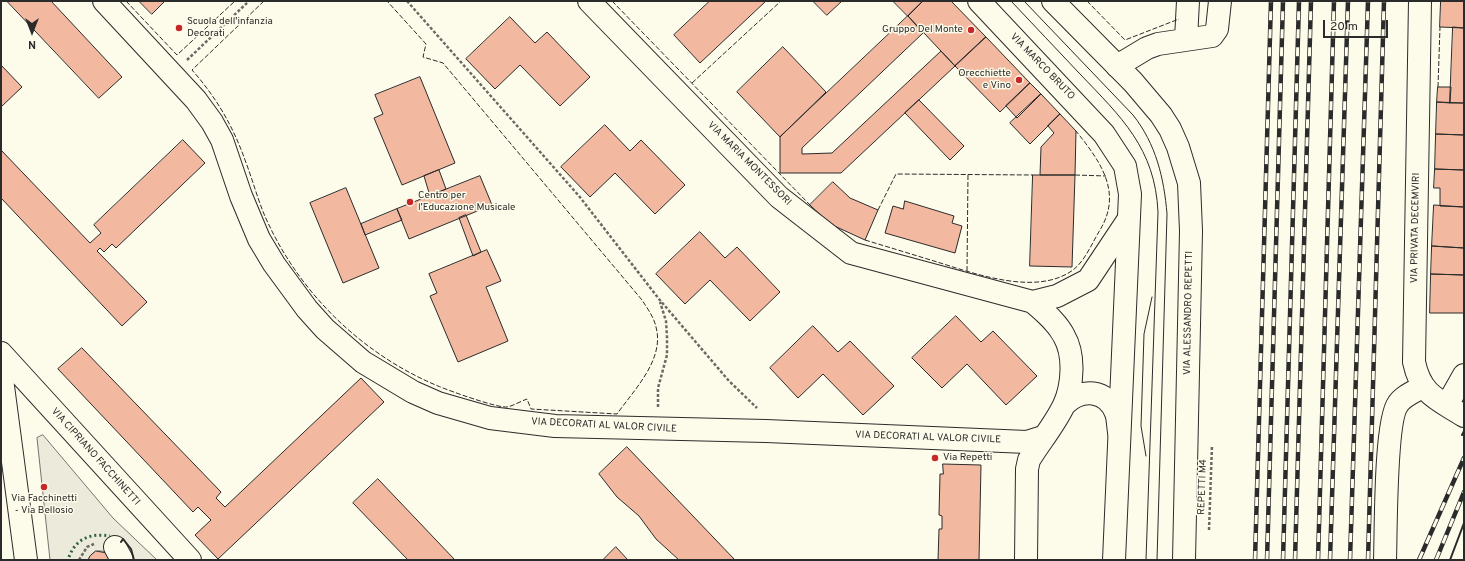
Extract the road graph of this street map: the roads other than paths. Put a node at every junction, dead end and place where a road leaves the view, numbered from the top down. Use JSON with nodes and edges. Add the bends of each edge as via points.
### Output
{"nodes":[{"id":1,"x":104,"y":1,"type":"edge"},
{"id":2,"x":589,"y":1,"type":"edge"},
{"id":3,"x":979,"y":1,"type":"edge"},
{"id":4,"x":1053,"y":1,"type":"edge"},
{"id":5,"x":1188,"y":1,"type":"edge"},
{"id":6,"x":1220,"y":1,"type":"edge"},
{"id":7,"x":1420,"y":1,"type":"edge"},
{"id":8,"x":1186,"y":39,"type":"junction"},
{"id":9,"x":1117,"y":66,"type":"junction"},
{"id":10,"x":1128,"y":220,"type":"junction"},
{"id":11,"x":1033,"y":302,"type":"junction"},
{"id":12,"x":1,"y":353,"type":"edge"},
{"id":13,"x":1,"y":371,"type":"edge"},
{"id":14,"x":1464,"y":375,"type":"edge"},
{"id":15,"x":1422,"y":387,"type":"junction"},
{"id":16,"x":1065,"y":404,"type":"junction"},
{"id":17,"x":1455,"y":410,"type":"edge"},
{"id":18,"x":1120,"y":432,"type":"junction"},
{"id":19,"x":1046,"y":433,"type":"junction"},
{"id":20,"x":26,"y":560,"type":"edge"},
{"id":21,"x":190,"y":560,"type":"edge"},
{"id":22,"x":1026,"y":560,"type":"edge"},
{"id":23,"x":1114,"y":560,"type":"edge"},
{"id":24,"x":1184,"y":560,"type":"edge"},
{"id":25,"x":1385,"y":560,"type":"edge"}],
"edges":[{"from":1,"to":19,"type":"street","name":"VIA DECORATI AL VALOR CIVILE","via":[[196,100],[222,140],[259,239],[307,309],[325,329],[363,362],[413,392],[490,418],[555,426],[1027,442]]},
{"from":2,"to":11,"type":"street","name":"VIA MARIA MONTESSORI","via":[[779,197],[851,253]]},
{"from":3,"to":10,"type":"street","name":"VIA MARCO BRUTO","via":[[1104,134],[1125,166],[1130,194]]},
{"from":4,"to":9,"type":"street"},
{"from":5,"to":8,"type":"street"},
{"from":6,"to":8,"type":"street","via":[[1217,28],[1212,36]]},
{"from":7,"to":15,"type":"street","name":"VIA PRIVATA DECEMVIRI","via":[[1413,347],[1417,377]]},
{"from":8,"to":9,"type":"street","via":[[1147,48]]},
{"from":9,"to":24,"type":"street","name":"VIA ALESSANDRO REPETTI","via":[[1170,129],[1183,162],[1191,201]]},
{"from":10,"to":11,"type":"street","via":[[1088,280],[1057,296]]},
{"from":10,"to":18,"type":"street"},
{"from":11,"to":16,"type":"street","via":[[1054,320],[1065,336],[1070,350],[1071,373]]},
{"from":12,"to":21,"type":"street","name":"VIA CIPRIANO FACCHINETTI"},
{"from":13,"to":20,"type":"street"},
{"from":14,"to":17,"type":"street"},
{"from":15,"to":17,"type":"street"},
{"from":15,"to":25,"type":"street","via":[[1408,394],[1397,405],[1393,416]]},
{"from":16,"to":18,"type":"street","via":[[1078,393],[1097,393],[1109,402],[1116,412]]},
{"from":16,"to":19,"type":"street"},
{"from":18,"to":23,"type":"street"},
{"from":19,"to":22,"type":"street","via":[[1029,460],[1027,469]]}]}
